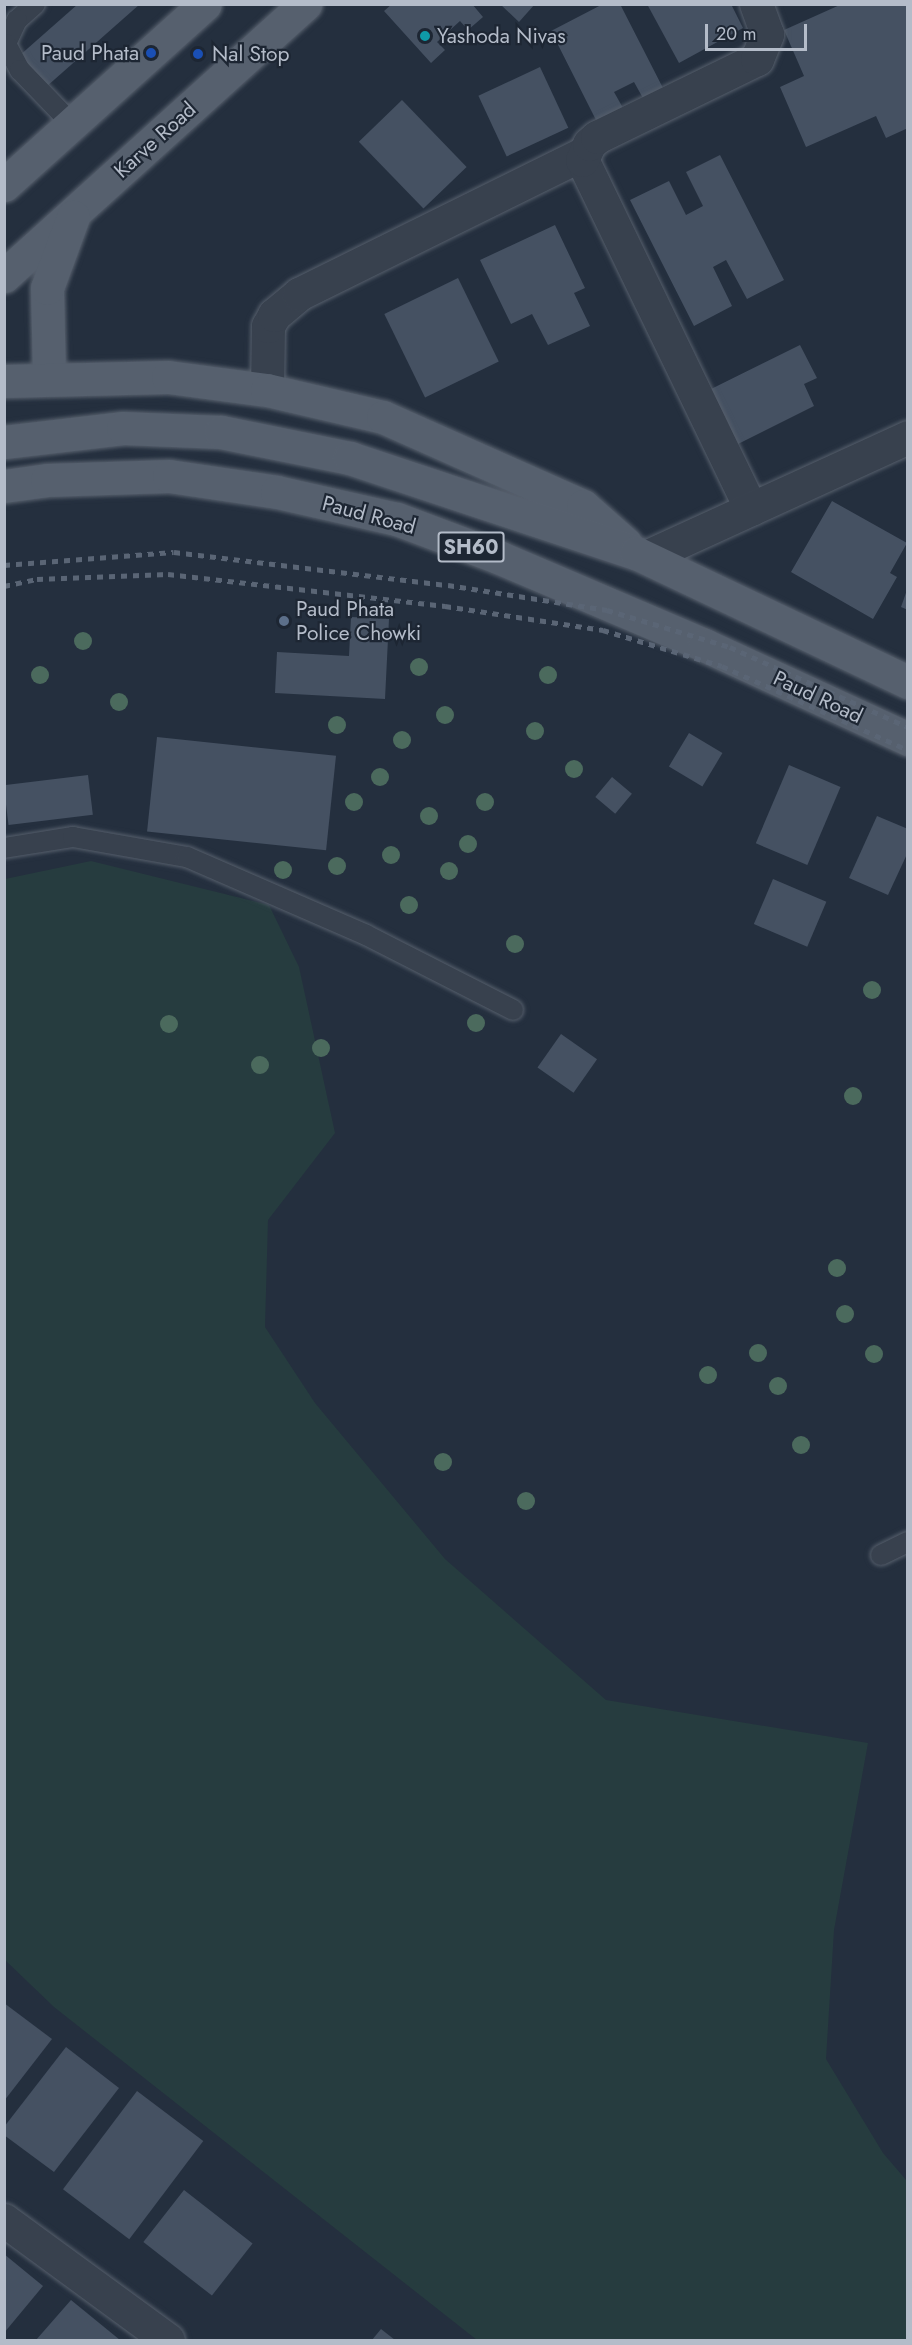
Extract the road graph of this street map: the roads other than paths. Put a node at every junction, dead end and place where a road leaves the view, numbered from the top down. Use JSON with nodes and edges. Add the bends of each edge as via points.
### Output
{"nodes":[{"id":1,"x":35,"y":4,"type":"edge"},
{"id":2,"x":204,"y":4,"type":"edge"},
{"id":3,"x":305,"y":4,"type":"edge"},
{"id":4,"x":756,"y":4,"type":"edge"},
{"id":5,"x":72,"y":124,"type":"junction"},
{"id":6,"x":584,"y":153,"type":"junction"},
{"id":7,"x":4,"y":185,"type":"edge"},
{"id":8,"x":75,"y":213,"type":"junction"},
{"id":9,"x":4,"y":276,"type":"edge"},
{"id":10,"x":49,"y":377,"type":"junction"},
{"id":11,"x":4,"y":381,"type":"edge"},
{"id":12,"x":267,"y":390,"type":"junction"},
{"id":13,"x":908,"y":438,"type":"edge"},
{"id":14,"x":4,"y":441,"type":"edge"},
{"id":15,"x":4,"y":486,"type":"edge"},
{"id":16,"x":751,"y":509,"type":"junction"},
{"id":17,"x":641,"y":555,"type":"junction"},
{"id":18,"x":908,"y":682,"type":"edge"},
{"id":19,"x":908,"y":739,"type":"edge"},
{"id":20,"x":4,"y":848,"type":"edge"},
{"id":21,"x":513,"y":1010,"type":"dead end"},
{"id":22,"x":908,"y":1542,"type":"edge"},
{"id":23,"x":881,"y":1555,"type":"dead end"},
{"id":24,"x":4,"y":2220,"type":"edge"},
{"id":25,"x":168,"y":2340,"type":"edge"}],
"edges":[{"from":1,"to":5,"type":"lane","via":[[17,20],[6,45],[20,70]]},
{"from":2,"to":5,"type":"main road"},
{"from":3,"to":8,"type":"main road","name":"Karve Road"},
{"from":4,"to":6,"type":"street","via":[[767,34],[757,59],[597,137]]},
{"from":5,"to":7,"type":"main road"},
{"from":6,"to":12,"type":"street","via":[[300,294],[274,315],[268,326]]},
{"from":6,"to":16,"type":"street","via":[[585,170]]},
{"from":8,"to":9,"type":"main road","name":"Karve Road"},
{"from":8,"to":10,"type":"main road","via":[[47,288]]},
{"from":10,"to":11,"type":"main road"},
{"from":10,"to":12,"type":"main road","via":[[168,376]]},
{"from":12,"to":17,"type":"main road","via":[[383,417],[537,482],[582,506]]},
{"from":13,"to":16,"type":"street"},
{"from":14,"to":17,"type":"main road","number":"SH60","via":[[123,428],[221,432],[350,458]]},
{"from":15,"to":19,"type":"main road","name":"Paud Road","number":"SH60","via":[[47,480],[170,476],[277,492],[397,519],[498,556]]},
{"from":16,"to":17,"type":"street"},
{"from":17,"to":18,"type":"main road"},
{"from":20,"to":21,"type":"lane","via":[[74,837],[187,857],[366,935]]},
{"from":22,"to":23,"type":"lane"},
{"from":24,"to":25,"type":"street"}]}
